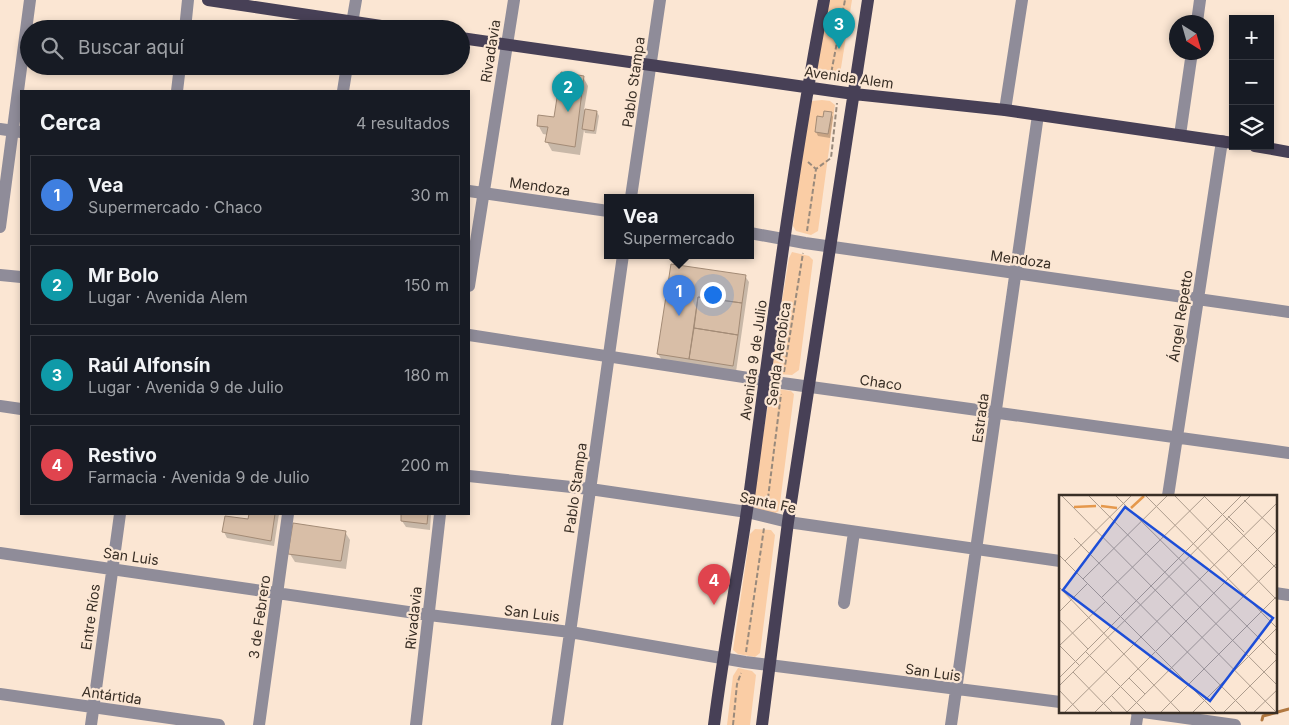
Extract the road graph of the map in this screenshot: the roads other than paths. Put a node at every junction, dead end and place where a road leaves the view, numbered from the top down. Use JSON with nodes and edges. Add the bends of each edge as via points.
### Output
{"nodes":[{"id":1,"x":30,"y":0,"type":"edge"},
{"id":2,"x":188,"y":0,"type":"edge"},
{"id":3,"x":208,"y":0,"type":"edge"},
{"id":4,"x":356,"y":0,"type":"edge"},
{"id":5,"x":514,"y":0,"type":"edge"},
{"id":6,"x":660,"y":0,"type":"edge"},
{"id":7,"x":824,"y":0,"type":"edge"},
{"id":8,"x":868,"y":0,"type":"edge"},
{"id":9,"x":1022,"y":0,"type":"edge"},
{"id":10,"x":1200,"y":0,"type":"edge"},
{"id":11,"x":1198,"y":15,"type":"edge"},
{"id":12,"x":28,"y":20,"type":"edge"},
{"id":13,"x":185,"y":20,"type":"edge"},
{"id":14,"x":323,"y":20,"type":"edge"},
{"id":15,"x":353,"y":20,"type":"edge"},
{"id":16,"x":470,"y":39,"type":"edge"},
{"id":17,"x":506,"y":44,"type":"junction"},
{"id":18,"x":1191,"y":60,"type":"edge"},
{"id":19,"x":651,"y":64,"type":"junction"},
{"id":20,"x":23,"y":75,"type":"edge"},
{"id":21,"x":179,"y":75,"type":"edge"},
{"id":22,"x":346,"y":75,"type":"edge"},
{"id":23,"x":808,"y":86,"type":"junction"},
{"id":24,"x":21,"y":90,"type":"edge"},
{"id":25,"x":177,"y":90,"type":"edge"},
{"id":26,"x":343,"y":90,"type":"edge"},
{"id":27,"x":854,"y":94,"type":"junction"},
{"id":28,"x":20,"y":102,"type":"edge"},
{"id":29,"x":1005,"y":110,"type":"junction"},
{"id":30,"x":1038,"y":115,"type":"junction"},
{"id":31,"x":0,"y":129,"type":"edge"},
{"id":32,"x":17,"y":132,"type":"edge"},
{"id":33,"x":1180,"y":134,"type":"junction"},
{"id":34,"x":1228,"y":142,"type":"edge"},
{"id":35,"x":1274,"y":149,"type":"edge"},
{"id":36,"x":1289,"y":152,"type":"edge"},
{"id":37,"x":470,"y":191,"type":"edge"},
{"id":38,"x":482,"y":193,"type":"junction"},
{"id":39,"x":631,"y":194,"type":"edge"},
{"id":40,"x":604,"y":210,"type":"edge"},
{"id":41,"x":0,"y":227,"type":"edge"},
{"id":42,"x":754,"y":234,"type":"edge"},
{"id":43,"x":785,"y":239,"type":"junction"},
{"id":44,"x":828,"y":246,"type":"junction"},
{"id":45,"x":622,"y":259,"type":"edge"},
{"id":46,"x":1015,"y":274,"type":"junction"},
{"id":47,"x":0,"y":275,"type":"edge"},
{"id":48,"x":20,"y":277,"type":"edge"},
{"id":49,"x":470,"y":279,"type":"edge"},
{"id":50,"x":1198,"y":300,"type":"junction"},
{"id":51,"x":1289,"y":312,"type":"edge"},
{"id":52,"x":470,"y":335,"type":"edge"},
{"id":53,"x":609,"y":358,"type":"junction"},
{"id":54,"x":765,"y":380,"type":"junction"},
{"id":55,"x":810,"y":387,"type":"junction"},
{"id":56,"x":0,"y":406,"type":"edge"},
{"id":57,"x":20,"y":409,"type":"edge"},
{"id":58,"x":995,"y":414,"type":"junction"},
{"id":59,"x":1177,"y":436,"type":"junction"},
{"id":60,"x":1289,"y":453,"type":"edge"},
{"id":61,"x":470,"y":476,"type":"edge"},
{"id":62,"x":590,"y":489,"type":"junction"},
{"id":63,"x":1168,"y":495,"type":"edge"},
{"id":64,"x":747,"y":512,"type":"junction"},
{"id":65,"x":120,"y":515,"type":"edge"},
{"id":66,"x":288,"y":515,"type":"edge"},
{"id":67,"x":440,"y":515,"type":"edge"},
{"id":68,"x":788,"y":522,"type":"junction"},
{"id":69,"x":854,"y":532,"type":"junction"},
{"id":70,"x":978,"y":550,"type":"junction"},
{"id":71,"x":0,"y":553,"type":"edge"},
{"id":72,"x":1059,"y":562,"type":"edge"},
{"id":73,"x":112,"y":569,"type":"junction"},
{"id":74,"x":278,"y":592,"type":"junction"},
{"id":75,"x":1276,"y":593,"type":"edge"},
{"id":76,"x":1289,"y":596,"type":"edge"},
{"id":77,"x":844,"y":603,"type":"dead end"},
{"id":78,"x":429,"y":615,"type":"junction"},
{"id":79,"x":570,"y":632,"type":"junction"},
{"id":80,"x":722,"y":658,"type":"junction"},
{"id":81,"x":770,"y":665,"type":"junction"},
{"id":82,"x":956,"y":690,"type":"junction"},
{"id":83,"x":0,"y":694,"type":"edge"},
{"id":84,"x":1059,"y":702,"type":"edge"},
{"id":85,"x":93,"y":707,"type":"junction"},
{"id":86,"x":1137,"y":712,"type":"edge"},
{"id":87,"x":1144,"y":712,"type":"edge"},
{"id":88,"x":91,"y":725,"type":"edge"},
{"id":89,"x":219,"y":725,"type":"edge"},
{"id":90,"x":259,"y":725,"type":"edge"},
{"id":91,"x":416,"y":725,"type":"edge"},
{"id":92,"x":556,"y":725,"type":"edge"},
{"id":93,"x":714,"y":725,"type":"edge"},
{"id":94,"x":762,"y":725,"type":"edge"},
{"id":95,"x":951,"y":725,"type":"edge"},
{"id":96,"x":1136,"y":725,"type":"edge"},
{"id":97,"x":1235,"y":725,"type":"edge"}],
"edges":[{"from":1,"to":12,"type":"street"},
{"from":2,"to":13,"type":"street"},
{"from":3,"to":14,"type":"main road"},
{"from":4,"to":15,"type":"street"},
{"from":5,"to":17,"type":"street","name":"Rivadavia"},
{"from":6,"to":19,"type":"street","name":"Pablo Stampa"},
{"from":7,"to":23,"type":"main road","name":"Avenida 9 de Julio"},
{"from":8,"to":27,"type":"main road"},
{"from":9,"to":29,"type":"street"},
{"from":10,"to":11,"type":"street"},
{"from":16,"to":17,"type":"main road","name":"Avenida Alem"},
{"from":17,"to":19,"type":"main road","name":"Avenida Alem"},
{"from":17,"to":38,"type":"street","name":"Rivadavia"},
{"from":18,"to":33,"type":"street"},
{"from":19,"to":23,"type":"main road","name":"Avenida Alem"},
{"from":19,"to":39,"type":"street","name":"Pablo Stampa"},
{"from":20,"to":24,"type":"street"},
{"from":21,"to":25,"type":"street"},
{"from":22,"to":26,"type":"street"},
{"from":23,"to":27,"type":"main road","name":"Avenida Alem"},
{"from":23,"to":43,"type":"main road","name":"Avenida 9 de Julio"},
{"from":27,"to":29,"type":"main road","name":"Avenida Alem"},
{"from":27,"to":44,"type":"main road"},
{"from":28,"to":32,"type":"street"},
{"from":29,"to":30,"type":"main road","name":"Avenida Alem"},
{"from":30,"to":33,"type":"main road","name":"Avenida Alem"},
{"from":30,"to":46,"type":"street","name":"Estrada"},
{"from":31,"to":32,"type":"street"},
{"from":32,"to":41,"type":"street"},
{"from":33,"to":34,"type":"main road","name":"Avenida Alem"},
{"from":34,"to":50,"type":"street","name":"Ángel Repetto"},
{"from":35,"to":36,"type":"main road"},
{"from":37,"to":38,"type":"street","name":"Mendoza"},
{"from":38,"to":40,"type":"street","name":"Mendoza"},
{"from":38,"to":49,"type":"street","name":"Rivadavia"},
{"from":42,"to":43,"type":"street","name":"Mendoza"},
{"from":43,"to":44,"type":"street","name":"Mendoza"},
{"from":43,"to":54,"type":"main road","name":"Avenida 9 de Julio"},
{"from":44,"to":46,"type":"street","name":"Mendoza"},
{"from":44,"to":55,"type":"main road"},
{"from":45,"to":53,"type":"street","name":"Pablo Stampa"},
{"from":46,"to":50,"type":"street","name":"Mendoza"},
{"from":46,"to":58,"type":"street","name":"Estrada"},
{"from":47,"to":48,"type":"street"},
{"from":50,"to":51,"type":"street","name":"Mendoza"},
{"from":50,"to":59,"type":"street","name":"Ángel Repetto"},
{"from":52,"to":53,"type":"street","name":"Chaco"},
{"from":53,"to":54,"type":"street","name":"Chaco"},
{"from":53,"to":62,"type":"street","name":"Pablo Stampa"},
{"from":54,"to":55,"type":"street","name":"Chaco"},
{"from":54,"to":64,"type":"main road","name":"Avenida 9 de Julio"},
{"from":55,"to":58,"type":"street","name":"Chaco"},
{"from":55,"to":68,"type":"main road"},
{"from":56,"to":57,"type":"street"},
{"from":58,"to":59,"type":"street","name":"Chaco"},
{"from":58,"to":70,"type":"street","name":"Estrada"},
{"from":59,"to":60,"type":"street","name":"Chaco"},
{"from":59,"to":63,"type":"street","name":"Ángel Repetto"},
{"from":61,"to":62,"type":"street","name":"Santa Fe"},
{"from":62,"to":64,"type":"street","name":"Santa Fe"},
{"from":62,"to":79,"type":"street","name":"Pablo Stampa"},
{"from":64,"to":68,"type":"street","name":"Santa Fe"},
{"from":64,"to":80,"type":"main road","name":"Avenida 9 de Julio"},
{"from":65,"to":73,"type":"street","name":"Entre Ríos"},
{"from":66,"to":74,"type":"street","name":"3 de Febrero"},
{"from":67,"to":78,"type":"street","name":"Rivadavia"},
{"from":68,"to":69,"type":"street","name":"Santa Fe"},
{"from":68,"to":81,"type":"main road"},
{"from":69,"to":70,"type":"street","name":"Santa Fe"},
{"from":69,"to":77,"type":"street"},
{"from":70,"to":72,"type":"street","name":"Santa Fe"},
{"from":70,"to":82,"type":"street","name":"Estrada"},
{"from":71,"to":73,"type":"street","name":"San Luis"},
{"from":73,"to":74,"type":"street","name":"San Luis"},
{"from":73,"to":85,"type":"street","name":"Entre Ríos"},
{"from":74,"to":78,"type":"street","name":"San Luis"},
{"from":74,"to":90,"type":"street","name":"3 de Febrero"},
{"from":75,"to":76,"type":"street"},
{"from":78,"to":79,"type":"street","name":"San Luis"},
{"from":78,"to":91,"type":"street","name":"Rivadavia"},
{"from":79,"to":80,"type":"street","name":"San Luis"},
{"from":79,"to":92,"type":"street","name":"Pablo Stampa"},
{"from":80,"to":81,"type":"street","name":"San Luis"},
{"from":80,"to":93,"type":"main road","name":"Avenida 9 de Julio"},
{"from":81,"to":82,"type":"street","name":"San Luis"},
{"from":81,"to":94,"type":"main road"},
{"from":82,"to":84,"type":"street","name":"San Luis"},
{"from":82,"to":95,"type":"street","name":"Estrada"},
{"from":83,"to":85,"type":"street","name":"Antártida"},
{"from":85,"to":88,"type":"street","name":"Entre Ríos"},
{"from":85,"to":89,"type":"street","name":"Antártida"},
{"from":86,"to":96,"type":"street"},
{"from":87,"to":97,"type":"street"}]}
